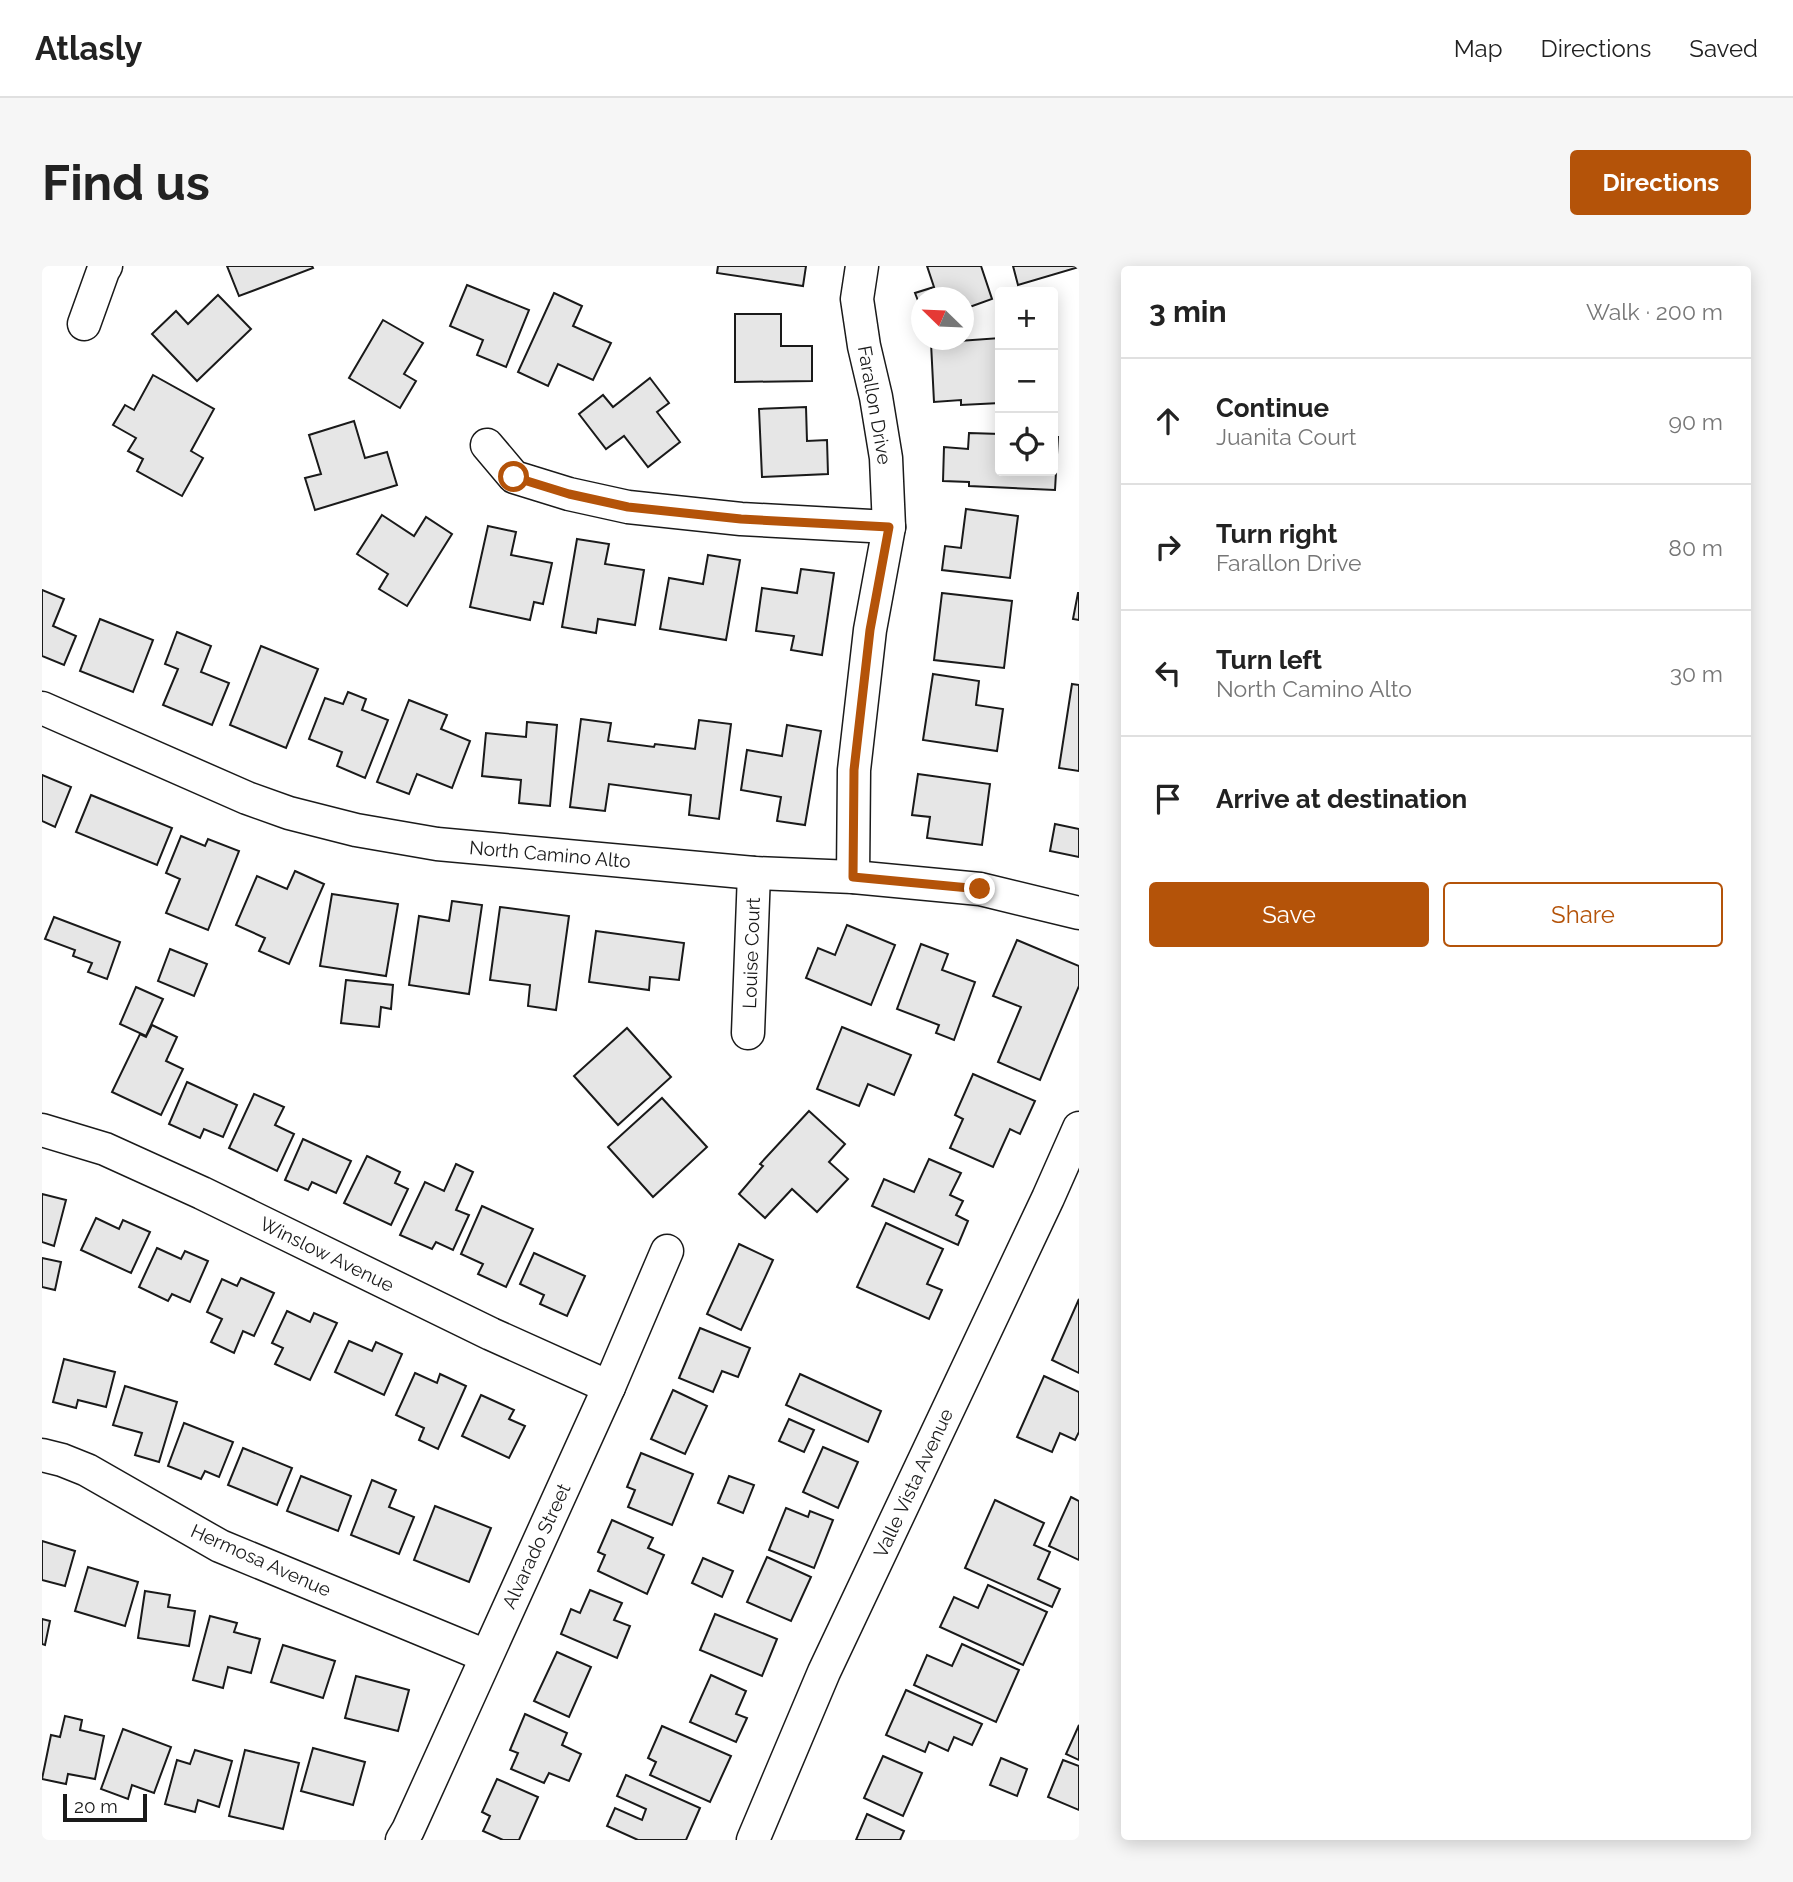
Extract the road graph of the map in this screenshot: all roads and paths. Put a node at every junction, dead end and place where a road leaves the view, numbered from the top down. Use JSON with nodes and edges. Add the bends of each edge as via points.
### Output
{"nodes":[{"id":1,"x":106,"y":266,"type":"edge"},
{"id":2,"x":862,"y":266,"type":"edge"},
{"id":3,"x":84,"y":324,"type":"dead end"},
{"id":4,"x":487,"y":444,"type":"dead end"},
{"id":5,"x":889,"y":527,"type":"junction"},
{"id":6,"x":42,"y":708,"type":"edge"},
{"id":7,"x":754,"y":873,"type":"junction"},
{"id":8,"x":853,"y":877,"type":"junction"},
{"id":9,"x":1079,"y":913,"type":"edge"},
{"id":10,"x":748,"y":1033,"type":"dead end"},
{"id":11,"x":1079,"y":1128,"type":"edge"},
{"id":12,"x":42,"y":1130,"type":"edge"},
{"id":13,"x":667,"y":1251,"type":"dead end"},
{"id":14,"x":609,"y":1387,"type":"junction"},
{"id":15,"x":42,"y":1455,"type":"edge"},
{"id":16,"x":486,"y":1656,"type":"junction"},
{"id":17,"x":402,"y":1840,"type":"edge"},
{"id":18,"x":753,"y":1840,"type":"edge"}],
"edges":[{"from":1,"to":3,"type":"street"},
{"from":2,"to":5,"type":"street","name":"Farallon Drive","via":[[858,299],[863,346],[887,458]]},
{"from":4,"to":5,"type":"street","via":[[514,477],[628,507]]},
{"from":5,"to":8,"type":"street","name":"Farallon Drive","via":[[870,630],[854,770]]},
{"from":6,"to":7,"type":"street","name":"North Camino Alto","via":[[247,798],[356,830],[437,844]]},
{"from":7,"to":8,"type":"street","name":"North Camino Alto"},
{"from":7,"to":10,"type":"street","name":"Louise Court"},
{"from":8,"to":9,"type":"street","name":"North Camino Alto","via":[[980,889]]},
{"from":11,"to":18,"type":"street","name":"Valle Vista Avenue","via":[[824,1672]]},
{"from":12,"to":14,"type":"street","name":"Winslow Avenue","via":[[105,1149]]},
{"from":13,"to":14,"type":"street","name":"Alvarado Street"},
{"from":14,"to":16,"type":"street","name":"Alvarado Street"},
{"from":15,"to":16,"type":"street","name":"Hermosa Avenue","via":[[87,1471],[220,1546]]},
{"from":16,"to":17,"type":"street","name":"Alvarado Street"}]}
